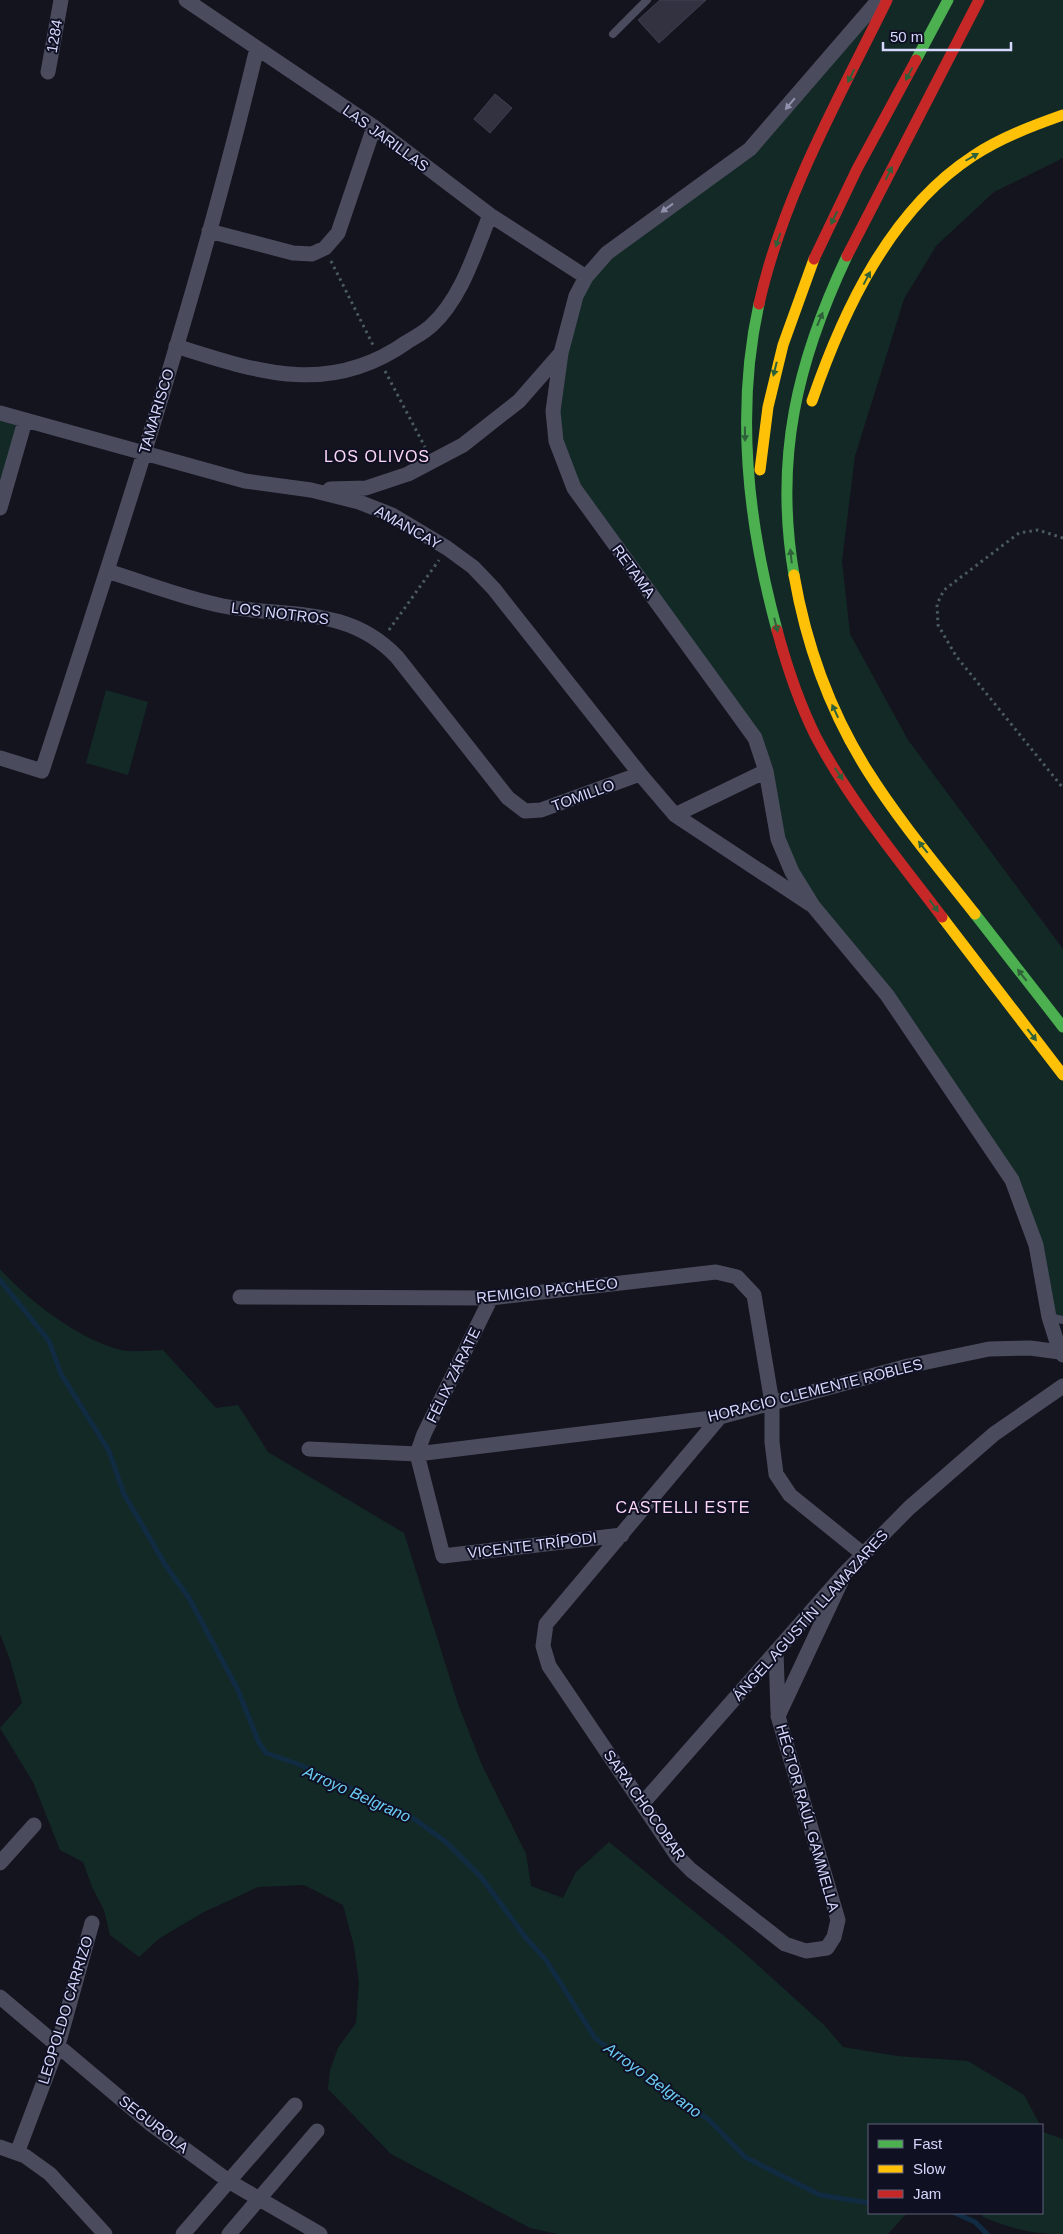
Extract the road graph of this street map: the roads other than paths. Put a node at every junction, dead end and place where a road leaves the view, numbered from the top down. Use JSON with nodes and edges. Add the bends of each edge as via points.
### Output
{"nodes":[{"id":1,"x":60,"y":0,"type":"edge"},
{"id":2,"x":186,"y":0,"type":"edge"},
{"id":3,"x":647,"y":0,"type":"edge"},
{"id":4,"x":879,"y":0,"type":"edge"},
{"id":5,"x":887,"y":0,"type":"edge"},
{"id":6,"x":948,"y":0,"type":"edge"},
{"id":7,"x":979,"y":0,"type":"edge"},
{"id":8,"x":613,"y":34,"type":"dead end"},
{"id":9,"x":258,"y":48,"type":"junction"},
{"id":10,"x":48,"y":72,"type":"dead end"},
{"id":11,"x":1063,"y":115,"type":"edge"},
{"id":12,"x":374,"y":127,"type":"junction"},
{"id":13,"x":490,"y":215,"type":"junction"},
{"id":14,"x":209,"y":231,"type":"junction"},
{"id":15,"x":586,"y":277,"type":"junction"},
{"id":16,"x":176,"y":346,"type":"junction"},
{"id":17,"x":561,"y":353,"type":"junction"},
{"id":18,"x":810,"y":410,"type":"dead end"},
{"id":19,"x":0,"y":413,"type":"edge"},
{"id":20,"x":25,"y":422,"type":"junction"},
{"id":21,"x":804,"y":429,"type":"dead end"},
{"id":22,"x":143,"y":453,"type":"junction"},
{"id":23,"x":786,"y":486,"type":"junction"},
{"id":24,"x":311,"y":490,"type":"junction"},
{"id":25,"x":0,"y":508,"type":"edge"},
{"id":26,"x":107,"y":570,"type":"junction"},
{"id":27,"x":765,"y":578,"type":"junction"},
{"id":28,"x":0,"y":758,"type":"edge"},
{"id":29,"x":766,"y":771,"type":"junction"},
{"id":30,"x":640,"y":774,"type":"junction"},
{"id":31,"x":525,"y":812,"type":"joint"},
{"id":32,"x":675,"y":815,"type":"junction"},
{"id":33,"x":813,"y":906,"type":"junction"},
{"id":34,"x":1063,"y":1027,"type":"edge"},
{"id":35,"x":1063,"y":1075,"type":"edge"},
{"id":36,"x":240,"y":1297,"type":"dead end"},
{"id":37,"x":491,"y":1298,"type":"junction"},
{"id":38,"x":1056,"y":1318,"type":"edge"},
{"id":39,"x":1061,"y":1354,"type":"edge"},
{"id":40,"x":1063,"y":1386,"type":"edge"},
{"id":41,"x":772,"y":1403,"type":"junction"},
{"id":42,"x":720,"y":1417,"type":"junction"},
{"id":43,"x":309,"y":1449,"type":"dead end"},
{"id":44,"x":417,"y":1454,"type":"junction"},
{"id":45,"x":622,"y":1535,"type":"junction"},
{"id":46,"x":863,"y":1554,"type":"junction"},
{"id":47,"x":845,"y":1572,"type":"junction"},
{"id":48,"x":546,"y":1624,"type":"joint"},
{"id":49,"x":776,"y":1651,"type":"junction"},
{"id":50,"x":778,"y":1716,"type":"junction"},
{"id":51,"x":642,"y":1804,"type":"junction"},
{"id":52,"x":34,"y":1825,"type":"dead end"},
{"id":53,"x":0,"y":1862,"type":"edge"},
{"id":54,"x":838,"y":1920,"type":"joint"},
{"id":55,"x":92,"y":1923,"type":"dead end"},
{"id":56,"x":0,"y":1997,"type":"edge"},
{"id":57,"x":58,"y":2045,"type":"junction"},
{"id":58,"x":295,"y":2105,"type":"dead end"},
{"id":59,"x":317,"y":2131,"type":"dead end"},
{"id":60,"x":0,"y":2147,"type":"edge"},
{"id":61,"x":17,"y":2153,"type":"junction"},
{"id":62,"x":230,"y":2182,"type":"junction"},
{"id":63,"x":261,"y":2199,"type":"junction"},
{"id":64,"x":105,"y":2234,"type":"edge"},
{"id":65,"x":183,"y":2234,"type":"edge"},
{"id":66,"x":229,"y":2234,"type":"edge"},
{"id":67,"x":320,"y":2234,"type":"edge"}],
"edges":[{"from":1,"to":10,"type":"street","name":"1284"},
{"from":2,"to":9,"type":"street","name":"LAS JARILLAS"},
{"from":3,"to":8,"type":"lane"},
{"from":4,"to":15,"type":"street","name":"RETAMA","one_way":true,"via":[[750,150],[607,253]]},
{"from":5,"to":27,"type":"highway","one_way":true,"via":[[801,173],[755,323],[745,408],[746,447],[750,503]]},
{"from":6,"to":27,"type":"highway","one_way":true,"via":[[827,232],[803,284],[786,333],[772,383],[761,461],[759,494]]},
{"from":23,"to":7,"type":"highway","one_way":true,"via":[[794,411],[812,337],[848,253]]},
{"from":9,"to":12,"type":"street","name":"LAS JARILLAS"},
{"from":9,"to":14,"type":"street","name":"TAMARISCO"},
{"from":18,"to":11,"type":"highway","one_way":true,"via":[[821,372],[873,266],[929,192],[960,164],[990,146]]},
{"from":12,"to":13,"type":"street","name":"LAS JARILLAS"},
{"from":12,"to":14,"type":"street","via":[[338,234],[325,248],[312,254],[293,253]]},
{"from":13,"to":15,"type":"street","name":"LAS JARILLAS"},
{"from":13,"to":16,"type":"street","via":[[464,279],[449,302],[432,325],[388,356],[338,374],[280,374],[249,369]]},
{"from":14,"to":16,"type":"street","name":"TAMARISCO"},
{"from":15,"to":17,"type":"street","name":"RETAMA","via":[[576,296]]},
{"from":16,"to":22,"type":"street","name":"TAMARISCO"},
{"from":17,"to":24,"type":"street","via":[[519,401],[464,445],[408,474],[366,488]]},
{"from":17,"to":29,"type":"street","name":"RETAMA","via":[[553,411],[556,441],[574,488],[755,738]]},
{"from":19,"to":20,"type":"street","name":"AMANCAY"},
{"from":20,"to":22,"type":"street","name":"AMANCAY"},
{"from":20,"to":25,"type":"street"},
{"from":21,"to":23,"type":"highway"},
{"from":22,"to":24,"type":"street","name":"AMANCAY","via":[[245,481]]},
{"from":22,"to":26,"type":"street","name":"TAMARISCO"},
{"from":34,"to":23,"type":"highway","one_way":true,"via":[[897,813],[858,756],[842,726],[819,674],[802,620],[792,570]]},
{"from":24,"to":30,"type":"street","name":"AMANCAY","via":[[359,502],[392,515],[473,567],[494,589]]},
{"from":26,"to":28,"type":"street","name":"TAMARISCO","via":[[42,771]]},
{"from":26,"to":31,"type":"street","name":"LOS NOTROS","via":[[191,599],[250,610],[330,618],[382,641],[508,798]]},
{"from":27,"to":35,"type":"highway","one_way":true,"via":[[790,674],[807,718],[830,760],[961,944]]},
{"from":29,"to":32,"type":"street"},
{"from":29,"to":33,"type":"street","name":"RETAMA","via":[[778,839],[792,872]]},
{"from":30,"to":31,"type":"street","name":"TOMILLO","via":[[541,810]]},
{"from":30,"to":32,"type":"street","name":"AMANCAY"},
{"from":32,"to":33,"type":"street","name":"AMANCAY"},
{"from":33,"to":38,"type":"street","via":[[887,995],[1012,1180],[1036,1245]]},
{"from":36,"to":37,"type":"street","name":"REMIGIO PACHECO"},
{"from":37,"to":41,"type":"street","name":"REMIGIO PACHECO","via":[[716,1272],[737,1277],[754,1296]]},
{"from":37,"to":44,"type":"street","name":"FÉLIX ZÁRATE"},
{"from":38,"to":39,"type":"street"},
{"from":39,"to":41,"type":"street","name":"HORACIO CLEMENTE ROBLES","via":[[1030,1348],[989,1349],[908,1366]]},
{"from":40,"to":46,"type":"street","name":"ÁNGEL AGUSTÍN LLAMAZARES","via":[[994,1434],[909,1508]]},
{"from":41,"to":42,"type":"street","name":"HORACIO CLEMENTE ROBLES"},
{"from":41,"to":46,"type":"street","via":[[776,1474],[790,1495]]},
{"from":42,"to":44,"type":"street","name":"HORACIO CLEMENTE ROBLES"},
{"from":42,"to":45,"type":"street","name":"VICENTE TRÍPODI"},
{"from":43,"to":44,"type":"street"},
{"from":44,"to":45,"type":"street","name":"VICENTE TRÍPODI","via":[[443,1556]]},
{"from":45,"to":48,"type":"street","name":"VICENTE TRÍPODI"},
{"from":46,"to":47,"type":"street","name":"ÁNGEL AGUSTÍN LLAMAZARES"},
{"from":47,"to":49,"type":"street","name":"ÁNGEL AGUSTÍN LLAMAZARES"},
{"from":47,"to":50,"type":"street","name":"HÉCTOR RAÚL GAMMELLA"},
{"from":48,"to":51,"type":"street","name":"SARA CHOCOBAR","via":[[543,1646],[549,1666]]},
{"from":49,"to":50,"type":"street","name":"HÉCTOR RAÚL GAMMELLA"},
{"from":49,"to":51,"type":"street","name":"ÁNGEL AGUSTÍN LLAMAZARES"},
{"from":50,"to":54,"type":"street","name":"HÉCTOR RAÚL GAMMELLA"},
{"from":51,"to":54,"type":"street","name":"SARA CHOCOBAR","via":[[690,1870],[785,1944],[806,1951],[827,1948]]},
{"from":52,"to":53,"type":"street"},
{"from":55,"to":57,"type":"street","name":"LEOPOLDO CARRIZO"},
{"from":56,"to":57,"type":"street","name":"SEGUROLA"},
{"from":57,"to":61,"type":"street","name":"LEOPOLDO CARRIZO"},
{"from":57,"to":62,"type":"street","name":"SEGUROLA","via":[[152,2126]]},
{"from":58,"to":62,"type":"street"},
{"from":59,"to":63,"type":"street"},
{"from":60,"to":61,"type":"street"},
{"from":61,"to":64,"type":"street","via":[[50,2174]]},
{"from":62,"to":63,"type":"street","name":"SEGUROLA"},
{"from":62,"to":65,"type":"street"},
{"from":63,"to":66,"type":"street"},
{"from":63,"to":67,"type":"street","name":"SEGUROLA"}]}
